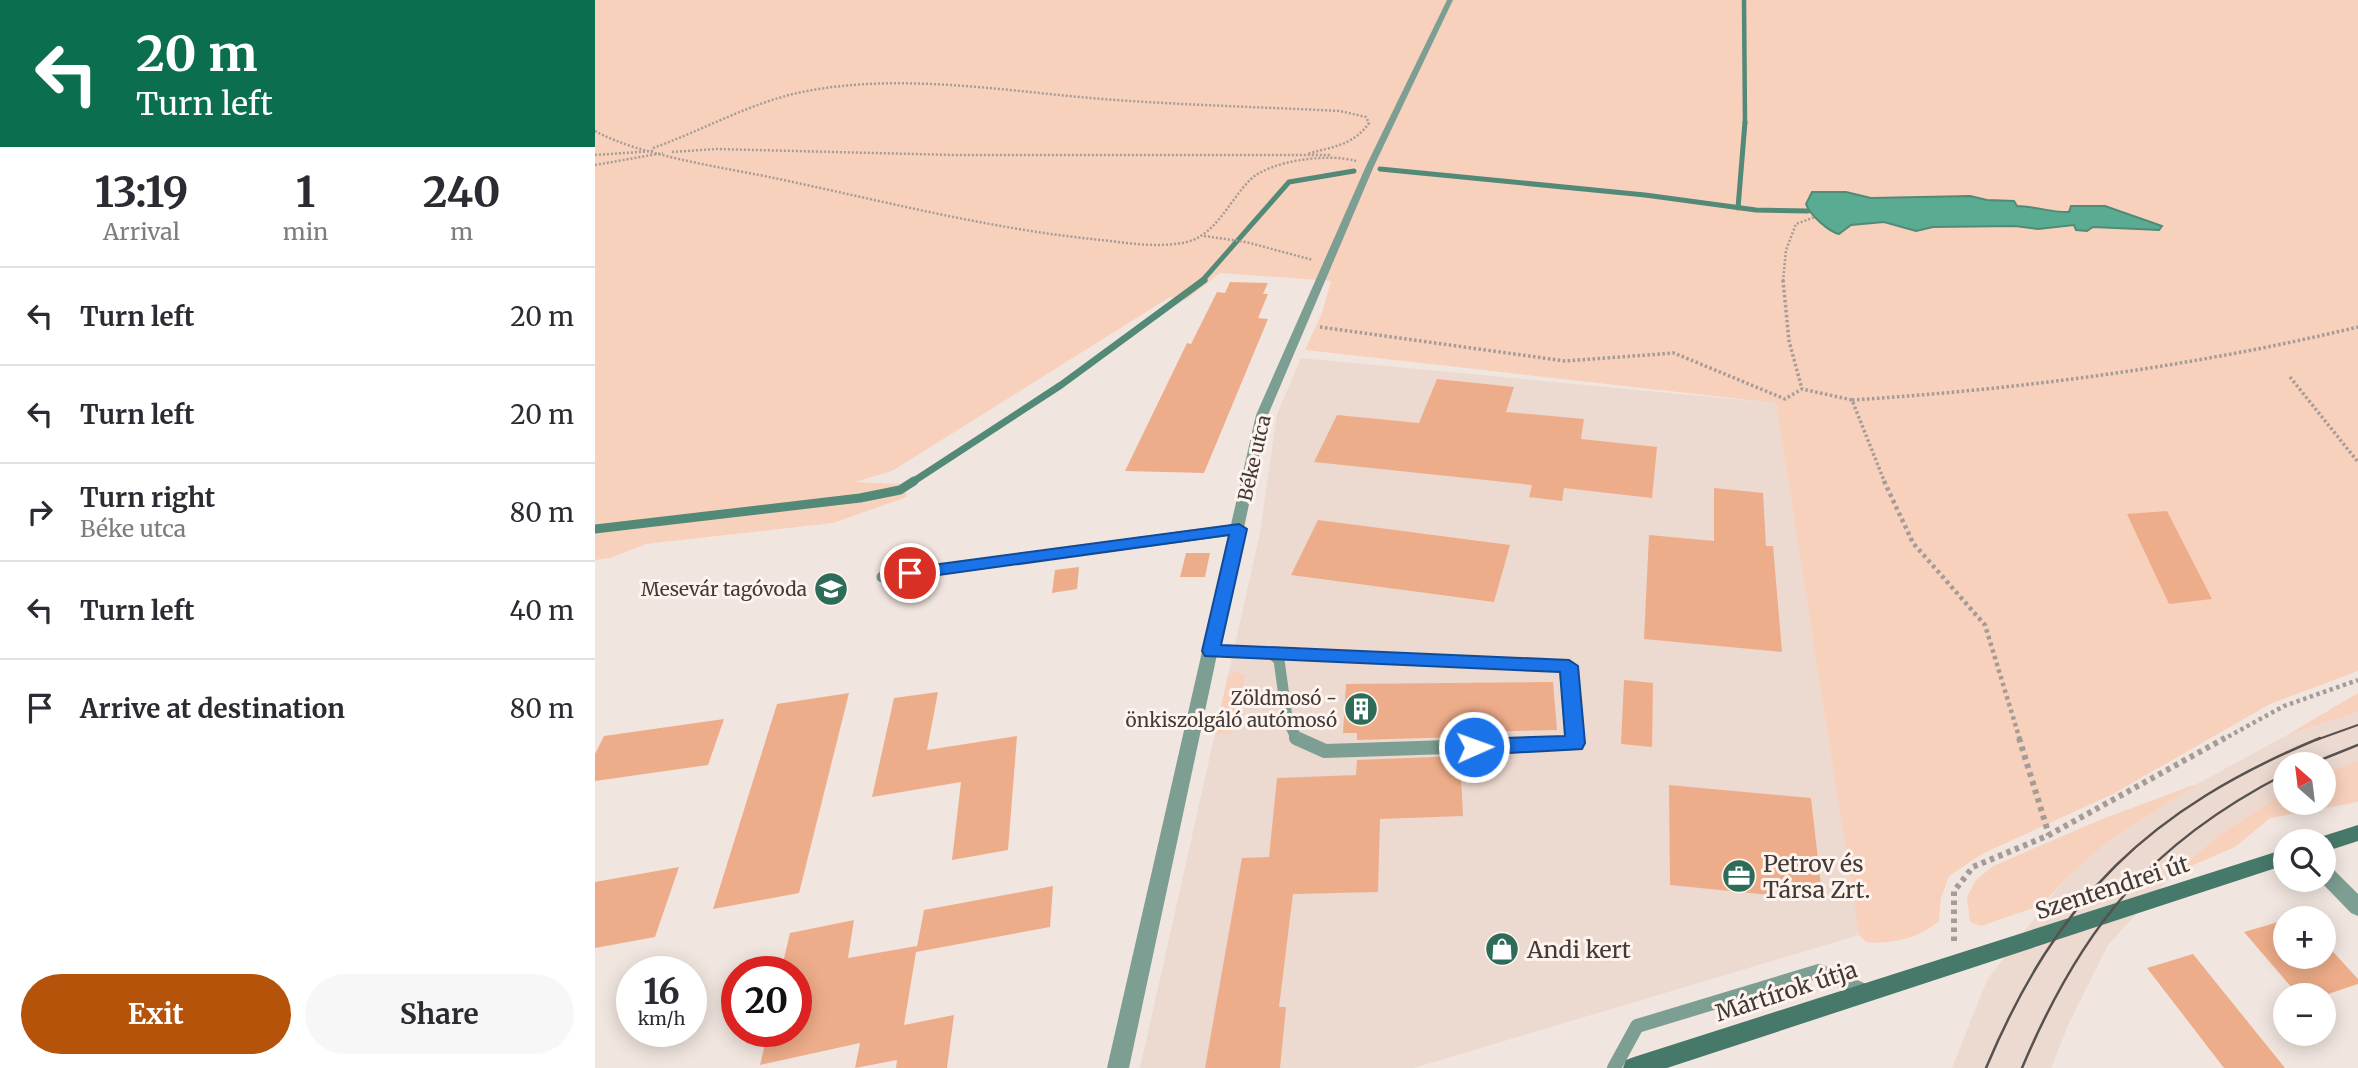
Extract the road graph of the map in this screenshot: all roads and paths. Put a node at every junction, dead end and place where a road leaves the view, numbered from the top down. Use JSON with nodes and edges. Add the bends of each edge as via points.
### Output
{"nodes":[{"id":1,"x":1450,"y":0,"type":"edge"},
{"id":2,"x":595,"y":131,"type":"edge"},
{"id":3,"x":651,"y":149,"type":"junction"},
{"id":4,"x":685,"y":150,"type":"junction"},
{"id":5,"x":661,"y":151,"type":"junction"},
{"id":6,"x":670,"y":153,"type":"junction"},
{"id":7,"x":1307,"y":154,"type":"junction"},
{"id":8,"x":595,"y":155,"type":"edge"},
{"id":9,"x":1340,"y":156,"type":"junction"},
{"id":10,"x":595,"y":165,"type":"edge"},
{"id":11,"x":1370,"y":166,"type":"junction"},
{"id":12,"x":1815,"y":216,"type":"dead end"},
{"id":13,"x":1203,"y":236,"type":"junction"},
{"id":14,"x":1327,"y":264,"type":"junction"},
{"id":15,"x":1300,"y":324,"type":"junction"},
{"id":16,"x":2358,"y":327,"type":"edge"},
{"id":17,"x":2290,"y":377,"type":"dead end"},
{"id":18,"x":1802,"y":390,"type":"junction"},
{"id":19,"x":1853,"y":400,"type":"junction"},
{"id":20,"x":2358,"y":463,"type":"edge"},
{"id":21,"x":1239,"y":529,"type":"junction"},
{"id":22,"x":882,"y":577,"type":"dead end"},
{"id":23,"x":1211,"y":651,"type":"junction"},
{"id":24,"x":1270,"y":653,"type":"junction"},
{"id":25,"x":2358,"y":680,"type":"edge"},
{"id":26,"x":2358,"y":833,"type":"edge"},
{"id":27,"x":2049,"y":835,"type":"junction"},
{"id":28,"x":2336,"y":840,"type":"edge"},
{"id":29,"x":2273,"y":861,"type":"edge"},
{"id":30,"x":2336,"y":885,"type":"edge"},
{"id":31,"x":2358,"y":907,"type":"edge"},
{"id":32,"x":1954,"y":963,"type":"junction"},
{"id":33,"x":1867,"y":992,"type":"junction"},
{"id":34,"x":1118,"y":1068,"type":"edge"},
{"id":35,"x":1614,"y":1068,"type":"edge"},
{"id":36,"x":1634,"y":1068,"type":"edge"}],
"edges":[{"from":1,"to":11,"type":"street","name":"Béke utca"},
{"from":2,"to":3,"type":"path","via":[[613,141]]},
{"from":3,"to":5,"type":"path"},
{"from":3,"to":7,"type":"path","via":[[793,94],[834,88],[1008,91],[1340,111],[1366,117],[1369,123],[1360,136]]},
{"from":4,"to":5,"type":"path"},
{"from":4,"to":6,"type":"path"},
{"from":4,"to":7,"type":"path"},
{"from":5,"to":6,"type":"path"},
{"from":5,"to":8,"type":"path"},
{"from":6,"to":10,"type":"path"},
{"from":6,"to":13,"type":"path","via":[[1025,232],[1153,245]]},
{"from":7,"to":9,"type":"path"},
{"from":9,"to":11,"type":"path"},
{"from":9,"to":13,"type":"path","via":[[1290,162],[1252,178]]},
{"from":11,"to":14,"type":"street","name":"Béke utca"},
{"from":12,"to":18,"type":"path","via":[[1796,224],[1786,251],[1785,316],[1790,356]]},
{"from":13,"to":14,"type":"path","via":[[1246,242]]},
{"from":14,"to":15,"type":"street","name":"Béke utca"},
{"from":15,"to":18,"type":"path","via":[[1565,361],[1674,353],[1785,399]]},
{"from":15,"to":21,"type":"street","name":"Béke utca","via":[[1262,415]]},
{"from":16,"to":19,"type":"path","via":[[2127,372],[1965,393]]},
{"from":17,"to":20,"type":"path"},
{"from":18,"to":19,"type":"path"},
{"from":19,"to":27,"type":"path","via":[[1913,543],[1985,625]]},
{"from":21,"to":22,"type":"lane"},
{"from":21,"to":23,"type":"street","name":"Béke utca"},
{"from":23,"to":24,"type":"lane"},
{"from":23,"to":34,"type":"street","name":"Béke utca"},
{"from":24,"to":24,"type":"lane","via":[[1279,660],[1287,719],[1297,740],[1325,751],[1575,743],[1569,666]]},
{"from":25,"to":27,"type":"path","via":[[2284,706]]},
{"from":26,"to":28,"type":"main road"},
{"from":27,"to":32,"type":"path","via":[[1973,867],[1954,891]]},
{"from":29,"to":32,"type":"main road","name":"Szentendrei út"},
{"from":30,"to":31,"type":"street"},
{"from":32,"to":33,"type":"main road","name":"Mártírok útja"},
{"from":33,"to":35,"type":"lane","via":[[1819,971],[1637,1026]]},
{"from":33,"to":36,"type":"main road","name":"Mártírok útja"}]}
